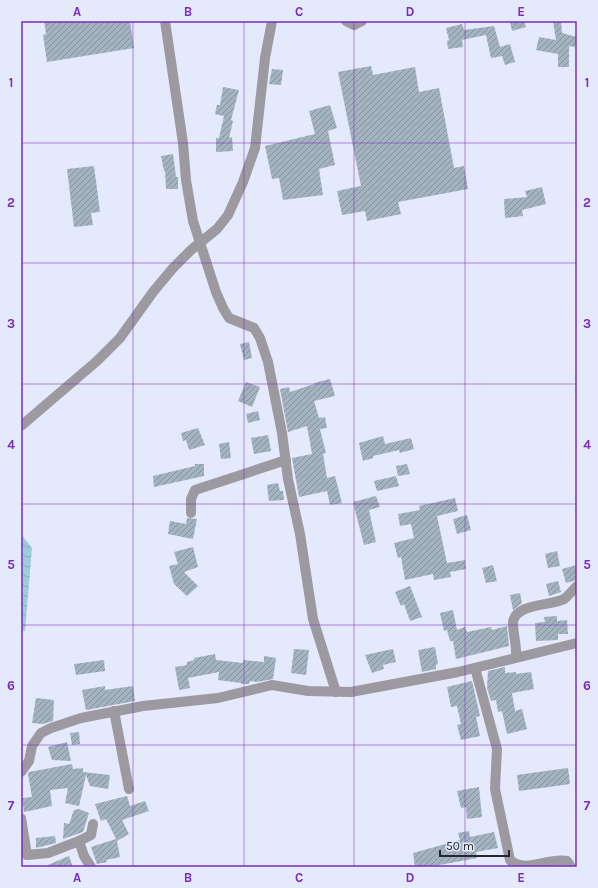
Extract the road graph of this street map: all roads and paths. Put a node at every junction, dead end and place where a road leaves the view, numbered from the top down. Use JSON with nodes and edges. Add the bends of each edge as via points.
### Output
{"nodes":[{"id":1,"x":165,"y":21,"type":"edge"},
{"id":2,"x":272,"y":21,"type":"edge"},
{"id":3,"x":346,"y":21,"type":"edge"},
{"id":4,"x":362,"y":21,"type":"edge"},
{"id":5,"x":200,"y":243,"type":"junction"},
{"id":6,"x":21,"y":426,"type":"edge"},
{"id":7,"x":286,"y":460,"type":"junction"},
{"id":8,"x":191,"y":513,"type":"dead end"},
{"id":9,"x":577,"y":586,"type":"edge"},
{"id":10,"x":577,"y":643,"type":"edge"},
{"id":11,"x":516,"y":657,"type":"junction"},
{"id":12,"x":475,"y":668,"type":"junction"},
{"id":13,"x":336,"y":692,"type":"junction"},
{"id":14,"x":114,"y":711,"type":"junction"},
{"id":15,"x":21,"y":772,"type":"edge"},
{"id":16,"x":129,"y":788,"type":"dead end"},
{"id":17,"x":21,"y":818,"type":"edge"},
{"id":18,"x":93,"y":824,"type":"dead end"},
{"id":19,"x":79,"y":841,"type":"junction"},
{"id":20,"x":24,"y":856,"type":"edge"},
{"id":21,"x":513,"y":866,"type":"edge"},
{"id":22,"x":91,"y":867,"type":"edge"},
{"id":23,"x":571,"y":867,"type":"edge"}],
"edges":[{"from":1,"to":5,"type":"street","via":[[188,191]]},
{"from":2,"to":5,"type":"street","via":[[265,58],[257,138],[249,165],[224,222]]},
{"from":3,"to":4,"type":"street","via":[[354,25]]},
{"from":5,"to":6,"type":"street","via":[[173,268],[120,338]]},
{"from":5,"to":7,"type":"street","via":[[216,292],[226,313],[233,320],[254,328],[260,338],[268,362]]},
{"from":7,"to":8,"type":"street","via":[[195,490],[191,499]]},
{"from":7,"to":13,"type":"street","via":[[313,619]]},
{"from":9,"to":11,"type":"street","via":[[564,599],[522,610],[515,616],[513,623]]},
{"from":10,"to":11,"type":"street"},
{"from":11,"to":12,"type":"street"},
{"from":12,"to":13,"type":"street","via":[[351,692]]},
{"from":12,"to":21,"type":"street","via":[[497,749],[495,789]]},
{"from":13,"to":14,"type":"street","via":[[308,691],[272,685],[218,698]]},
{"from":14,"to":15,"type":"street","via":[[81,718],[41,733],[32,746],[29,761]]},
{"from":14,"to":16,"type":"street"},
{"from":17,"to":20,"type":"street"},
{"from":18,"to":19,"type":"street","via":[[91,835]]},
{"from":19,"to":20,"type":"street","via":[[48,853]]},
{"from":19,"to":22,"type":"street"},
{"from":21,"to":23,"type":"street","via":[[523,867],[558,859],[567,861]]}]}
